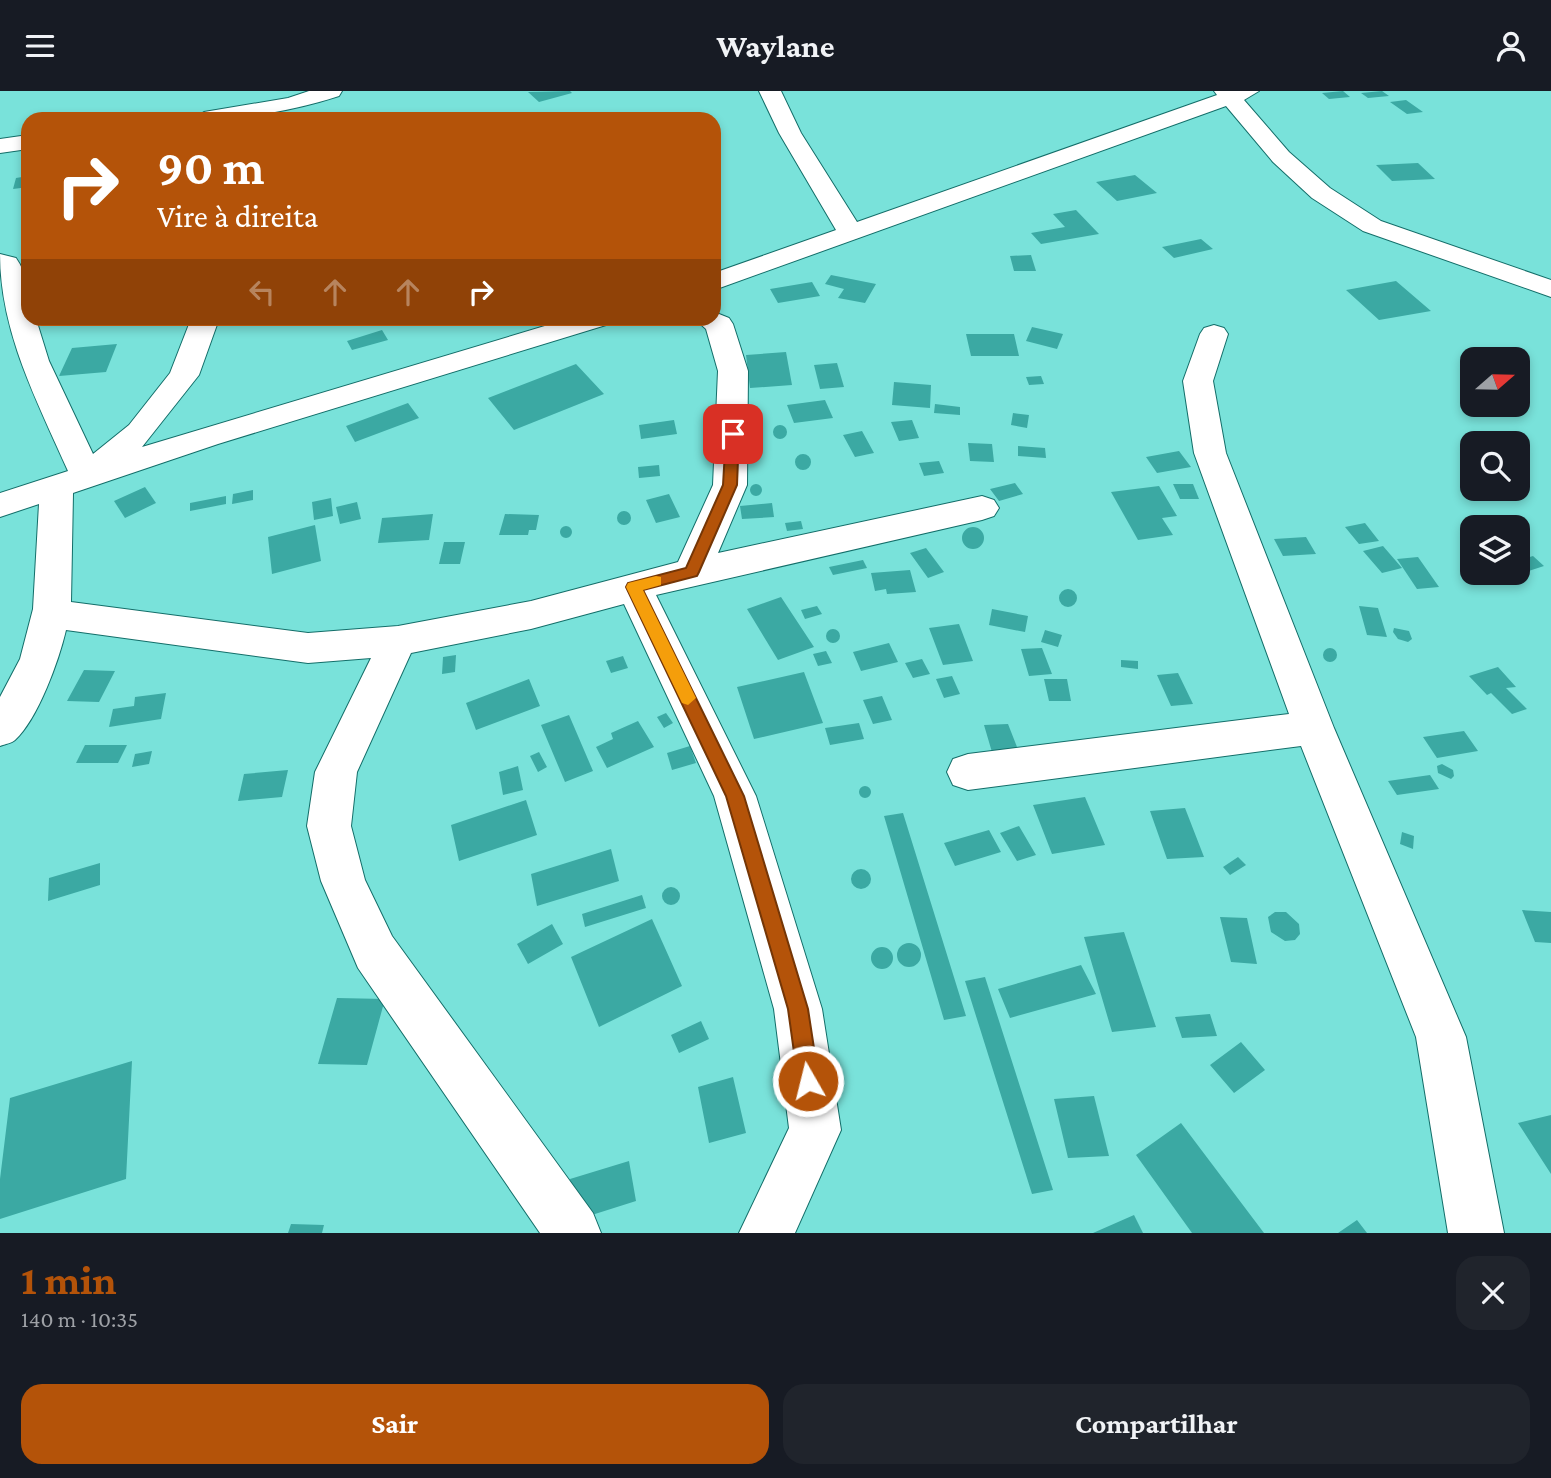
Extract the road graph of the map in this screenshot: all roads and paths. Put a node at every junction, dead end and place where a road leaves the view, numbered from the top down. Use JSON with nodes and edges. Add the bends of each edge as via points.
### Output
{"nodes":[{"id":1,"x":331,"y":91,"type":"edge"},
{"id":2,"x":770,"y":91,"type":"edge"},
{"id":3,"x":1234,"y":93,"type":"edge"},
{"id":4,"x":293,"y":105,"type":"edge"},
{"id":5,"x":248,"y":112,"type":"edge"},
{"id":6,"x":21,"y":143,"type":"edge"},
{"id":7,"x":0,"y":146,"type":"edge"},
{"id":8,"x":851,"y":233,"type":"junction"},
{"id":9,"x":0,"y":261,"type":"edge"},
{"id":10,"x":721,"y":279,"type":"edge"},
{"id":11,"x":1551,"y":289,"type":"edge"},
{"id":12,"x":21,"y":314,"type":"edge"},
{"id":13,"x":24,"y":326,"type":"edge"},
{"id":14,"x":202,"y":326,"type":"edge"},
{"id":15,"x":573,"y":326,"type":"edge"},
{"id":16,"x":720,"y":326,"type":"edge"},
{"id":17,"x":1214,"y":334,"type":"dead end"},
{"id":18,"x":71,"y":481,"type":"junction"},
{"id":19,"x":0,"y":505,"type":"edge"},
{"id":20,"x":982,"y":508,"type":"dead end"},
{"id":21,"x":692,"y":572,"type":"junction"},
{"id":22,"x":634,"y":587,"type":"junction"},
{"id":23,"x":51,"y":614,"type":"junction"},
{"id":24,"x":397,"y":641,"type":"junction"},
{"id":25,"x":1314,"y":728,"type":"junction"},
{"id":26,"x":0,"y":729,"type":"edge"},
{"id":27,"x":968,"y":772,"type":"dead end"},
{"id":28,"x":573,"y":1233,"type":"edge"},
{"id":29,"x":767,"y":1233,"type":"edge"},
{"id":30,"x":1476,"y":1233,"type":"edge"}],
"edges":[{"from":1,"to":4,"type":"street"},
{"from":2,"to":8,"type":"street"},
{"from":3,"to":8,"type":"street"},
{"from":3,"to":11,"type":"street","via":[[1281,157],[1321,193],[1372,226]]},
{"from":4,"to":5,"type":"street"},
{"from":6,"to":7,"type":"street"},
{"from":8,"to":10,"type":"street"},
{"from":9,"to":12,"type":"street","via":[[7,264]]},
{"from":13,"to":18,"type":"street"},
{"from":14,"to":18,"type":"street","via":[[184,375],[140,432]]},
{"from":15,"to":18,"type":"street"},
{"from":16,"to":21,"type":"street","via":[[733,371],[730,485]]},
{"from":17,"to":25,"type":"street","via":[[1198,380],[1210,453]]},
{"from":18,"to":19,"type":"street"},
{"from":18,"to":23,"type":"street"},
{"from":20,"to":21,"type":"street"},
{"from":21,"to":22,"type":"street"},
{"from":22,"to":24,"type":"street","via":[[531,615]]},
{"from":22,"to":29,"type":"street","via":[[735,796],[798,1009],[815,1130]]},
{"from":23,"to":24,"type":"street","via":[[267,645],[308,648]]},
{"from":23,"to":26,"type":"street","via":[[43,650]]},
{"from":24,"to":28,"type":"street","via":[[336,772],[329,825],[343,881],[375,952]]},
{"from":25,"to":27,"type":"street"},
{"from":25,"to":30,"type":"street","via":[[1441,1037]]}]}
